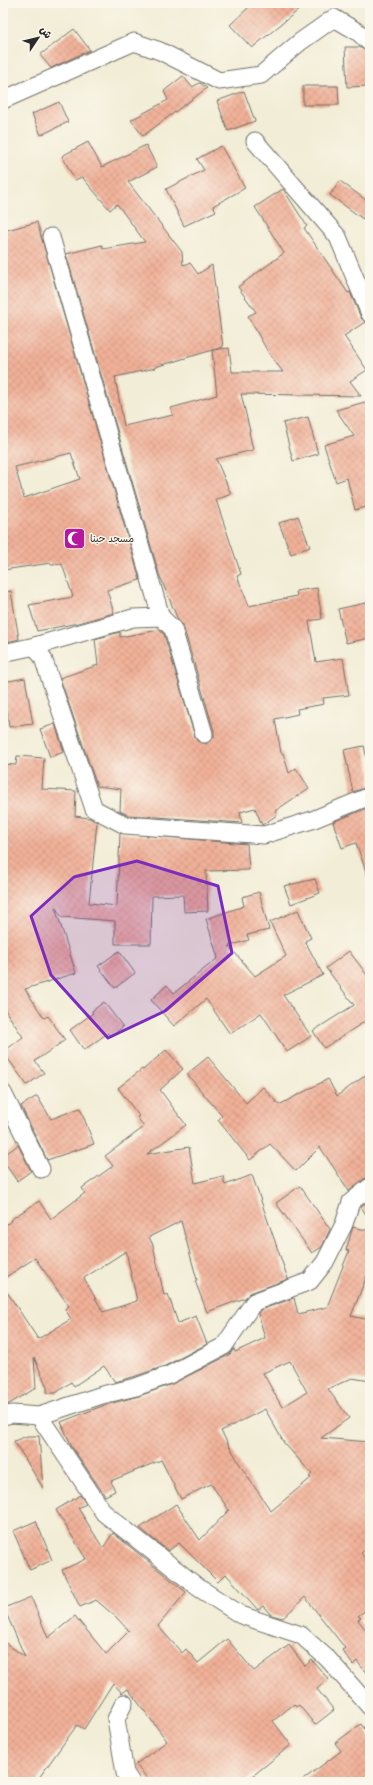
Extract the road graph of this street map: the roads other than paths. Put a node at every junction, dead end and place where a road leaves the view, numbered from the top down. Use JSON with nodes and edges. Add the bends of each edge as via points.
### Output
{"nodes":[{"id":1,"x":370,"y":43,"type":"edge"},
{"id":2,"x":3,"y":100,"type":"edge"},
{"id":3,"x":255,"y":141,"type":"dead end"},
{"id":4,"x":51,"y":237,"type":"dead end"},
{"id":5,"x":370,"y":314,"type":"edge"},
{"id":6,"x":161,"y":617,"type":"junction"},
{"id":7,"x":35,"y":646,"type":"junction"},
{"id":8,"x":3,"y":653,"type":"edge"},
{"id":9,"x":204,"y":734,"type":"dead end"},
{"id":10,"x":370,"y":796,"type":"edge"},
{"id":11,"x":3,"y":1092,"type":"edge"},
{"id":12,"x":41,"y":1169,"type":"dead end"},
{"id":13,"x":370,"y":1187,"type":"edge"},
{"id":14,"x":3,"y":1416,"type":"edge"},
{"id":15,"x":39,"y":1416,"type":"junction"},
{"id":16,"x":124,"y":1703,"type":"dead end"},
{"id":17,"x":370,"y":1707,"type":"edge"},
{"id":18,"x":131,"y":1782,"type":"edge"}],
"edges":[{"from":1,"to":2,"type":"street","via":[[358,32],[334,18],[300,42],[261,75],[219,81],[160,51],[134,42]]},
{"from":3,"to":5,"type":"street","via":[[338,237]]},
{"from":4,"to":6,"type":"street"},
{"from":6,"to":7,"type":"street","via":[[133,618]]},
{"from":6,"to":9,"type":"street","via":[[173,629]]},
{"from":7,"to":8,"type":"street"},
{"from":7,"to":10,"type":"street","via":[[43,658],[94,809],[109,818],[125,825],[264,835],[312,820]]},
{"from":11,"to":12,"type":"street"},
{"from":13,"to":15,"type":"street","via":[[351,1202],[344,1224],[325,1262],[310,1281],[254,1302],[224,1346],[169,1375]]},
{"from":14,"to":15,"type":"street"},
{"from":15,"to":17,"type":"street","via":[[104,1513],[199,1588],[241,1615],[301,1635],[328,1659]]},
{"from":16,"to":18,"type":"street","via":[[116,1719],[125,1773]]}]}
